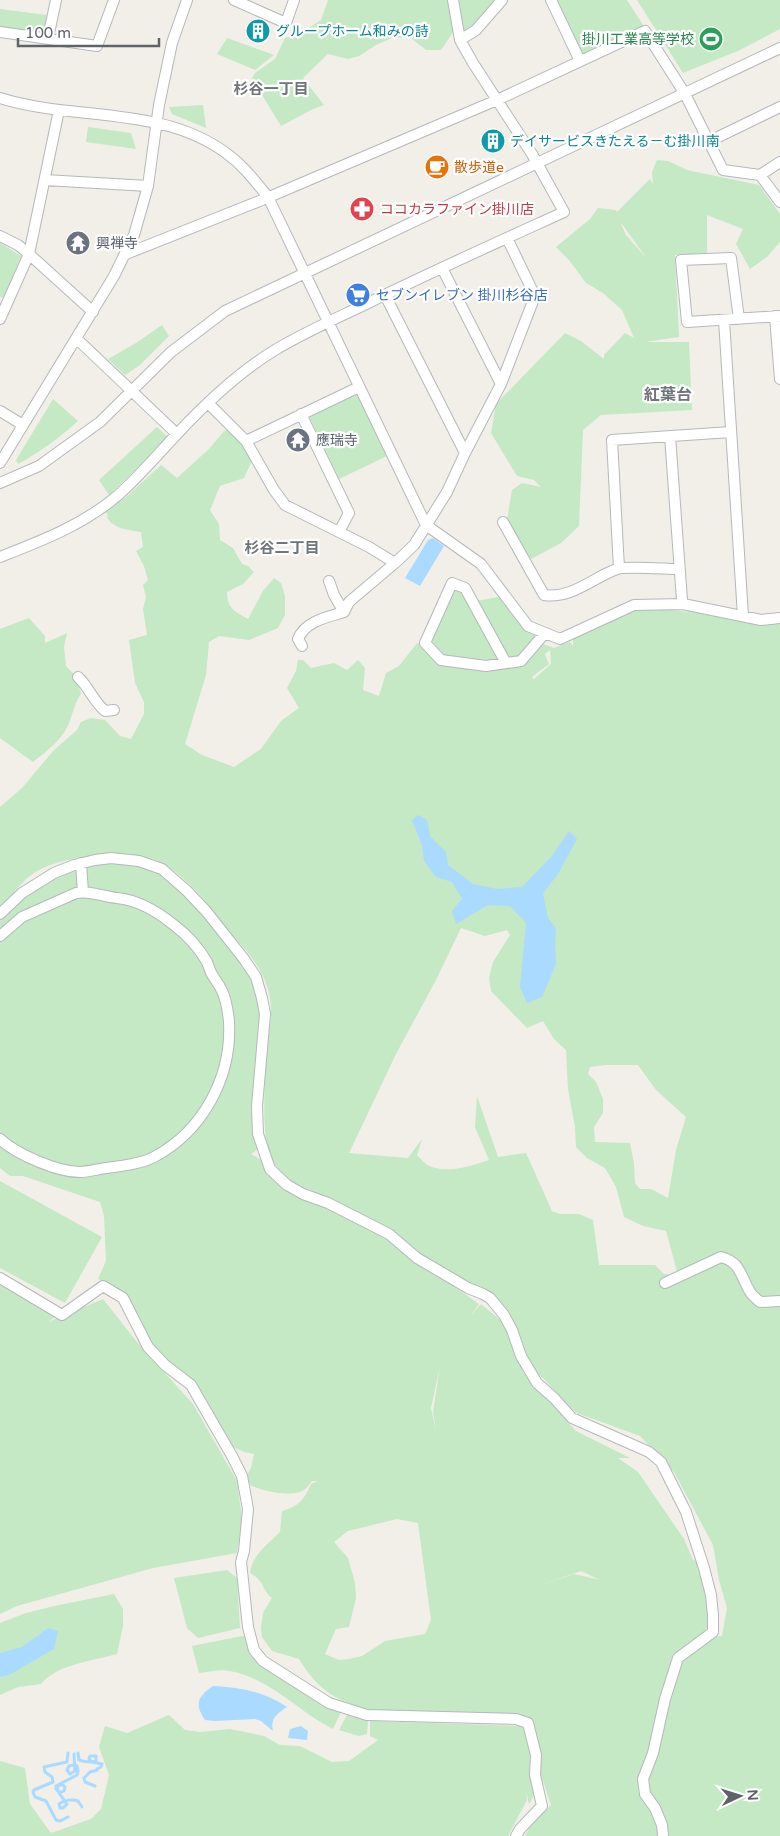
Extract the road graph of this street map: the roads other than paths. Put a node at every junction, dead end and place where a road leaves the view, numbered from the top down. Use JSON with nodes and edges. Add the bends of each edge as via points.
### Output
{"nodes":[{"id":1,"x":56,"y":0,"type":"edge"},
{"id":2,"x":114,"y":0,"type":"edge"},
{"id":3,"x":187,"y":0,"type":"edge"},
{"id":4,"x":234,"y":0,"type":"edge"},
{"id":5,"x":294,"y":0,"type":"edge"},
{"id":6,"x":453,"y":0,"type":"edge"},
{"id":7,"x":502,"y":0,"type":"edge"},
{"id":8,"x":551,"y":0,"type":"edge"},
{"id":9,"x":0,"y":32,"type":"edge"},
{"id":10,"x":48,"y":38,"type":"junction"},
{"id":11,"x":460,"y":40,"type":"junction"},
{"id":12,"x":780,"y":48,"type":"edge"},
{"id":13,"x":580,"y":61,"type":"junction"},
{"id":14,"x":685,"y":94,"type":"junction"},
{"id":15,"x":0,"y":98,"type":"edge"},
{"id":16,"x":497,"y":100,"type":"junction"},
{"id":17,"x":780,"y":107,"type":"edge"},
{"id":18,"x":59,"y":110,"type":"junction"},
{"id":19,"x":156,"y":123,"type":"junction"},
{"id":20,"x":708,"y":142,"type":"junction"},
{"id":21,"x":780,"y":162,"type":"edge"},
{"id":22,"x":536,"y":163,"type":"junction"},
{"id":23,"x":760,"y":175,"type":"junction"},
{"id":24,"x":44,"y":180,"type":"junction"},
{"id":25,"x":148,"y":186,"type":"junction"},
{"id":26,"x":268,"y":197,"type":"junction"},
{"id":27,"x":780,"y":202,"type":"edge"},
{"id":28,"x":0,"y":236,"type":"edge"},
{"id":29,"x":507,"y":238,"type":"junction"},
{"id":30,"x":29,"y":254,"type":"junction"},
{"id":31,"x":126,"y":254,"type":"junction"},
{"id":32,"x":442,"y":268,"type":"junction"},
{"id":33,"x":305,"y":273,"type":"junction"},
{"id":34,"x":385,"y":295,"type":"junction"},
{"id":35,"x":2,"y":306,"type":"edge"},
{"id":36,"x":93,"y":312,"type":"junction"},
{"id":37,"x":778,"y":316,"type":"edge"},
{"id":38,"x":0,"y":319,"type":"edge"},
{"id":39,"x":739,"y":319,"type":"junction"},
{"id":40,"x":724,"y":320,"type":"junction"},
{"id":41,"x":329,"y":322,"type":"junction"},
{"id":42,"x":77,"y":339,"type":"junction"},
{"id":43,"x":780,"y":379,"type":"edge"},
{"id":44,"x":501,"y":384,"type":"junction"},
{"id":45,"x":359,"y":387,"type":"junction"},
{"id":46,"x":130,"y":390,"type":"junction"},
{"id":47,"x":208,"y":403,"type":"junction"},
{"id":48,"x":0,"y":411,"type":"edge"},
{"id":49,"x":301,"y":414,"type":"junction"},
{"id":50,"x":23,"y":425,"type":"junction"},
{"id":51,"x":731,"y":432,"type":"junction"},
{"id":52,"x":177,"y":434,"type":"junction"},
{"id":53,"x":670,"y":436,"type":"junction"},
{"id":54,"x":246,"y":441,"type":"junction"},
{"id":55,"x":465,"y":453,"type":"junction"},
{"id":56,"x":0,"y":464,"type":"edge"},
{"id":57,"x":0,"y":483,"type":"edge"},
{"id":58,"x":503,"y":522,"type":"dead end"},
{"id":59,"x":426,"y":525,"type":"junction"},
{"id":60,"x":339,"y":532,"type":"junction"},
{"id":61,"x":0,"y":557,"type":"edge"},
{"id":62,"x":395,"y":563,"type":"junction"},
{"id":63,"x":619,"y":568,"type":"junction"},
{"id":64,"x":679,"y":569,"type":"junction"},
{"id":65,"x":329,"y":581,"type":"dead end"},
{"id":66,"x":682,"y":600,"type":"dead end"},
{"id":67,"x":344,"y":612,"type":"junction"},
{"id":68,"x":743,"y":616,"type":"junction"},
{"id":69,"x":780,"y":618,"type":"edge"},
{"id":70,"x":545,"y":633,"type":"junction"},
{"id":71,"x":302,"y":646,"type":"dead end"},
{"id":72,"x":506,"y":663,"type":"junction"},
{"id":73,"x":78,"y":677,"type":"dead end"},
{"id":74,"x":114,"y":710,"type":"dead end"},
{"id":75,"x":81,"y":863,"type":"junction"},
{"id":76,"x":83,"y":892,"type":"junction"},
{"id":77,"x":0,"y":914,"type":"edge"},
{"id":78,"x":0,"y":936,"type":"edge"},
{"id":79,"x":0,"y":1139,"type":"edge"},
{"id":80,"x":0,"y":1278,"type":"edge"},
{"id":81,"x":665,"y":1283,"type":"dead end"},
{"id":82,"x":780,"y":1301,"type":"edge"},
{"id":83,"x":516,"y":1836,"type":"edge"},
{"id":84,"x":663,"y":1836,"type":"edge"}],
"edges":[{"from":1,"to":10,"type":"street"},
{"from":2,"to":10,"type":"street","via":[[97,46]]},
{"from":3,"to":19,"type":"street","via":[[172,44]]},
{"from":4,"to":5,"type":"street","via":[[286,23]]},
{"from":6,"to":11,"type":"street"},
{"from":7,"to":11,"type":"street","via":[[476,30]]},
{"from":8,"to":13,"type":"street"},
{"from":9,"to":10,"type":"street"},
{"from":11,"to":16,"type":"street"},
{"from":12,"to":14,"type":"street"},
{"from":13,"to":14,"type":"street","via":[[645,31]]},
{"from":13,"to":16,"type":"street"},
{"from":14,"to":20,"type":"street"},
{"from":14,"to":22,"type":"street"},
{"from":15,"to":18,"type":"street"},
{"from":16,"to":22,"type":"street"},
{"from":16,"to":26,"type":"street"},
{"from":17,"to":20,"type":"street"},
{"from":18,"to":19,"type":"street"},
{"from":18,"to":24,"type":"street"},
{"from":19,"to":25,"type":"street"},
{"from":19,"to":26,"type":"street","via":[[191,133],[225,152]]},
{"from":20,"to":23,"type":"street","via":[[723,170]]},
{"from":21,"to":23,"type":"street"},
{"from":22,"to":29,"type":"street","via":[[564,212]]},
{"from":22,"to":33,"type":"street"},
{"from":23,"to":27,"type":"street"},
{"from":24,"to":25,"type":"street"},
{"from":24,"to":30,"type":"street"},
{"from":25,"to":31,"type":"street"},
{"from":26,"to":31,"type":"street"},
{"from":26,"to":33,"type":"street"},
{"from":28,"to":30,"type":"street"},
{"from":29,"to":32,"type":"street"},
{"from":29,"to":44,"type":"street","via":[[535,296]]},
{"from":30,"to":35,"type":"street"},
{"from":30,"to":36,"type":"street"},
{"from":31,"to":36,"type":"street"},
{"from":32,"to":34,"type":"street"},
{"from":32,"to":44,"type":"street"},
{"from":33,"to":41,"type":"street"},
{"from":33,"to":46,"type":"street","via":[[225,311],[171,352]]},
{"from":34,"to":41,"type":"street"},
{"from":34,"to":55,"type":"street"},
{"from":35,"to":38,"type":"street"},
{"from":36,"to":42,"type":"street"},
{"from":37,"to":39,"type":"street"},
{"from":37,"to":43,"type":"street"},
{"from":39,"to":40,"type":"street"},
{"from":39,"to":40,"type":"street","via":[[731,258],[681,260],[687,322]]},
{"from":40,"to":51,"type":"street"},
{"from":41,"to":45,"type":"street"},
{"from":41,"to":47,"type":"street","via":[[275,350]]},
{"from":42,"to":46,"type":"street"},
{"from":42,"to":50,"type":"street"},
{"from":44,"to":55,"type":"street"},
{"from":45,"to":49,"type":"street"},
{"from":45,"to":59,"type":"street"},
{"from":46,"to":52,"type":"street"},
{"from":46,"to":57,"type":"street","via":[[100,422],[40,466]]},
{"from":47,"to":52,"type":"street"},
{"from":47,"to":54,"type":"street"},
{"from":48,"to":50,"type":"street"},
{"from":49,"to":54,"type":"street"},
{"from":49,"to":60,"type":"street","via":[[349,513]]},
{"from":50,"to":56,"type":"street"},
{"from":51,"to":53,"type":"street"},
{"from":51,"to":68,"type":"street"},
{"from":52,"to":61,"type":"street","via":[[116,497],[58,533]]},
{"from":53,"to":63,"type":"street","via":[[612,440]]},
{"from":53,"to":64,"type":"street"},
{"from":54,"to":60,"type":"street","via":[[285,505]]},
{"from":55,"to":59,"type":"street","via":[[447,492]]},
{"from":58,"to":63,"type":"street","via":[[544,595],[569,593]]},
{"from":59,"to":62,"type":"street","via":[[414,545]]},
{"from":59,"to":70,"type":"street","via":[[481,564],[528,626]]},
{"from":60,"to":62,"type":"street"},
{"from":62,"to":67,"type":"street","via":[[349,602]]},
{"from":63,"to":64,"type":"street"},
{"from":64,"to":66,"type":"street"},
{"from":65,"to":67,"type":"street"},
{"from":67,"to":71,"type":"street","via":[[310,625],[298,639]]},
{"from":68,"to":69,"type":"street","via":[[762,620]]},
{"from":68,"to":70,"type":"street","via":[[683,604],[634,605],[560,638]]},
{"from":70,"to":72,"type":"street","via":[[520,660]]},
{"from":72,"to":72,"type":"street","via":[[486,666],[441,660],[424,643],[452,584],[465,588]]},
{"from":73,"to":74,"type":"street","via":[[96,704],[105,711]]},
{"from":75,"to":76,"type":"street"},
{"from":75,"to":77,"type":"street","via":[[62,868],[44,879],[22,893]]},
{"from":75,"to":84,"type":"street","via":[[123,858],[162,869],[206,910],[256,977],[265,1014],[257,1106],[258,1134],[270,1169],[302,1194],[328,1203],[390,1234],[418,1258],[490,1298],[504,1315],[521,1356],[538,1383],[572,1418],[649,1452],[661,1462],[686,1512],[704,1568],[713,1615],[713,1632],[678,1658],[643,1779],[645,1794],[655,1808]]},
{"from":76,"to":78,"type":"street","via":[[34,910]]},
{"from":76,"to":79,"type":"street","via":[[139,904],[161,915],[198,948],[221,988],[228,1017],[229,1050],[220,1083],[201,1117],[184,1135],[153,1157],[123,1166],[79,1172],[25,1157]]},
{"from":80,"to":83,"type":"street","via":[[62,1315],[103,1286],[114,1291],[123,1298],[148,1347],[191,1385],[242,1476],[248,1509],[241,1562],[248,1627],[254,1650],[263,1661],[330,1702],[367,1715],[528,1723],[536,1755],[535,1774],[542,1806]]},
{"from":81,"to":82,"type":"street","via":[[720,1257],[729,1259],[740,1270],[750,1292],[760,1302]]}]}
